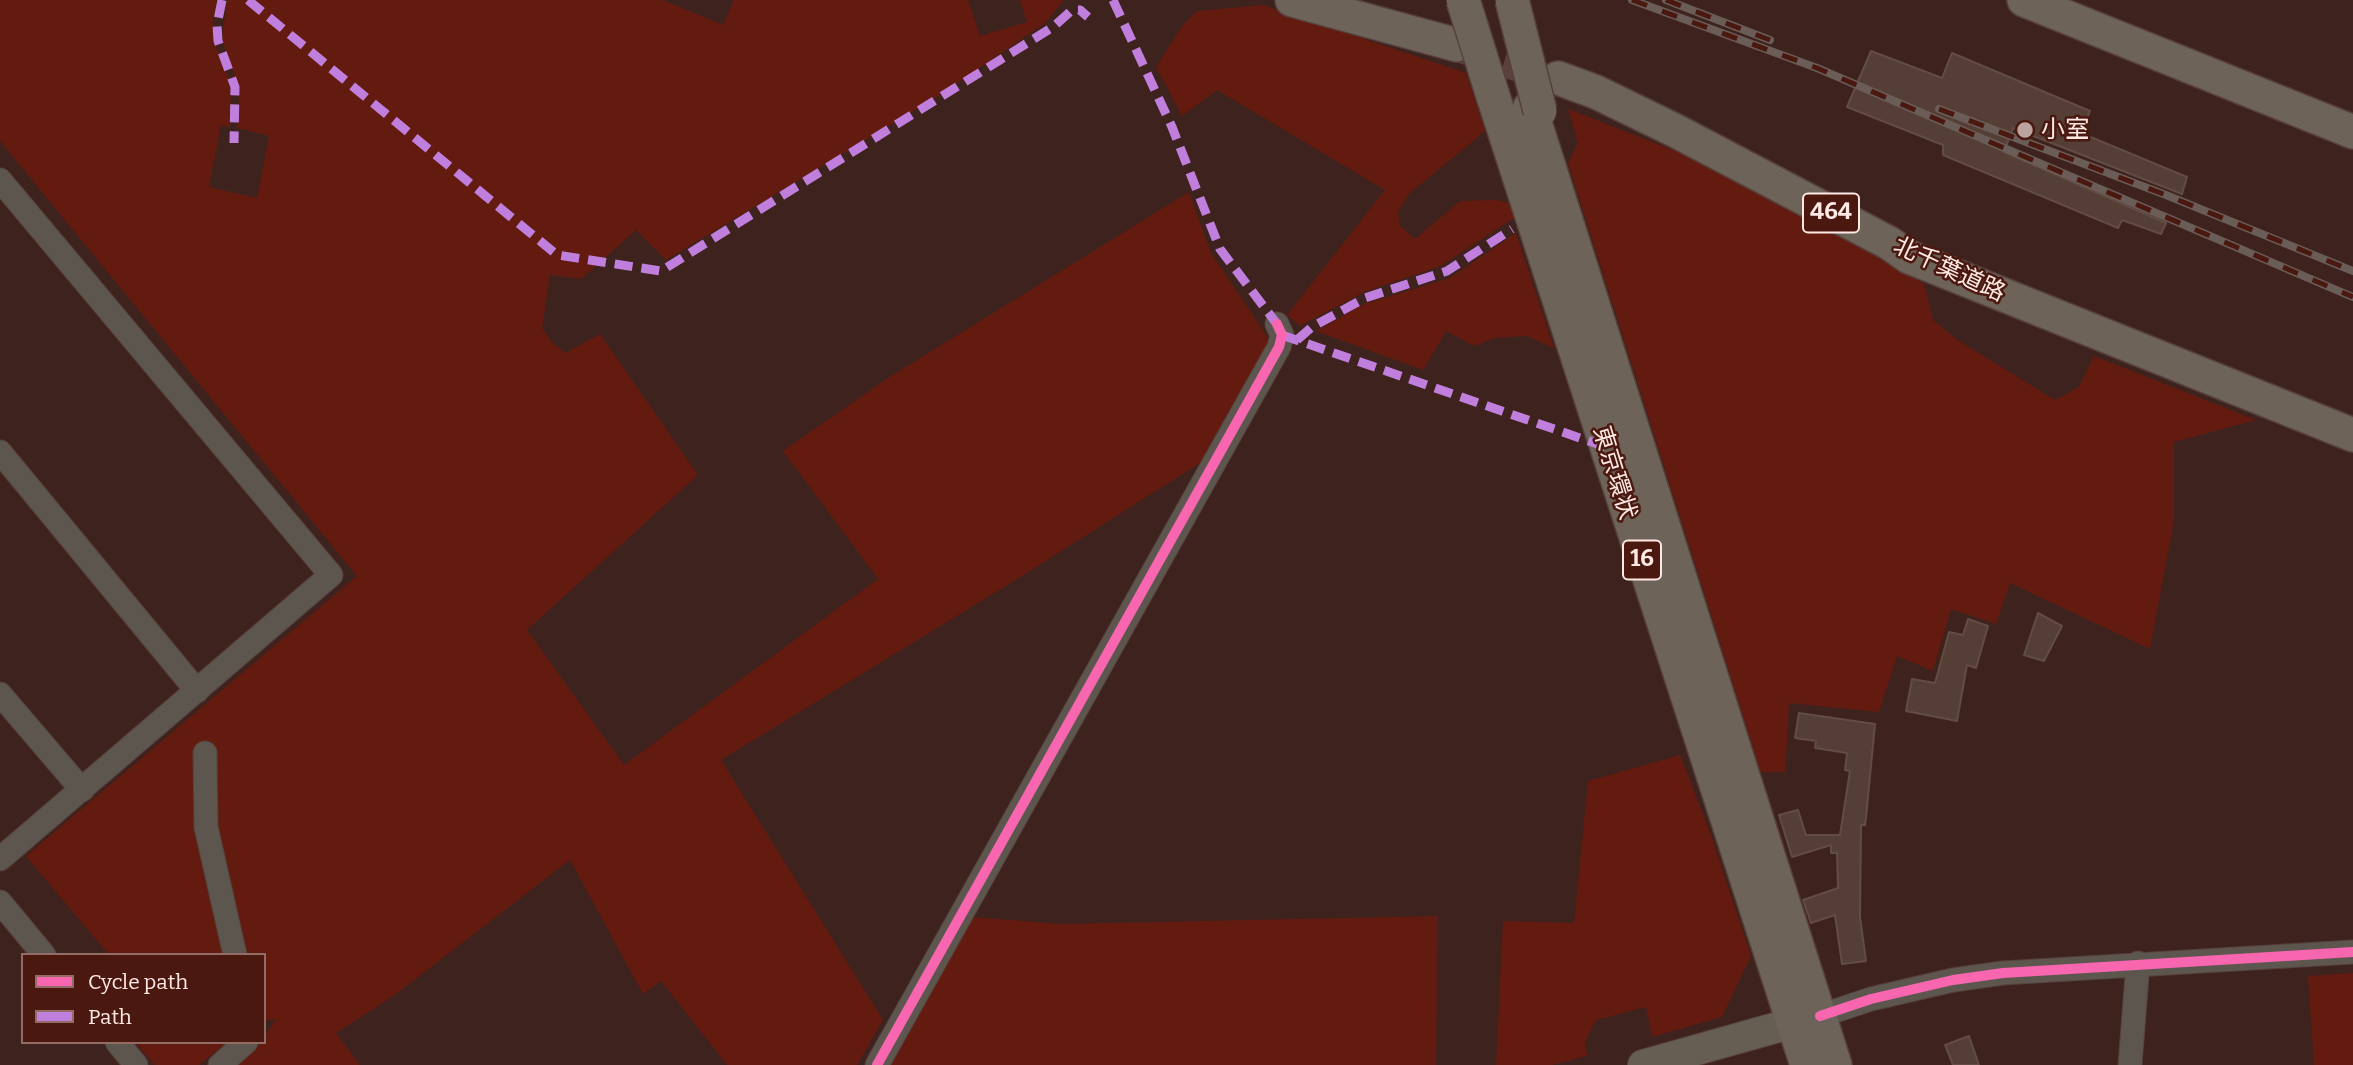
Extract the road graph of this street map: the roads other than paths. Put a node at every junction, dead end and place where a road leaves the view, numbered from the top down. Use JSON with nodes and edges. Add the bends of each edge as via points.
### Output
{"nodes":[{"id":1,"x":1293,"y":0,"type":"edge"},
{"id":2,"x":1463,"y":0,"type":"edge"},
{"id":3,"x":1494,"y":0,"type":"edge"},
{"id":4,"x":1512,"y":0,"type":"edge"},
{"id":5,"x":2024,"y":0,"type":"edge"},
{"id":6,"x":1457,"y":45,"type":"tunnel mouth"},
{"id":7,"x":1558,"y":78,"type":"tunnel mouth"},
{"id":8,"x":1535,"y":109,"type":"junction"},
{"id":9,"x":2353,"y":132,"type":"edge"},
{"id":10,"x":0,"y":180,"type":"edge"},
{"id":11,"x":1277,"y":324,"type":"dead end"},
{"id":12,"x":2353,"y":435,"type":"edge"},
{"id":13,"x":5,"y":468,"type":"edge"},
{"id":14,"x":197,"y":691,"type":"junction"},
{"id":15,"x":0,"y":694,"type":"edge"},
{"id":16,"x":205,"y":753,"type":"dead end"},
{"id":17,"x":82,"y":790,"type":"junction"},
{"id":18,"x":0,"y":859,"type":"edge"},
{"id":19,"x":0,"y":902,"type":"edge"},
{"id":20,"x":2353,"y":952,"type":"edge"},
{"id":21,"x":42,"y":953,"type":"edge"},
{"id":22,"x":235,"y":953,"type":"edge"},
{"id":23,"x":2138,"y":963,"type":"junction"},
{"id":24,"x":1806,"y":1019,"type":"junction"},
{"id":25,"x":119,"y":1044,"type":"edge"},
{"id":26,"x":244,"y":1044,"type":"edge"},
{"id":27,"x":136,"y":1065,"type":"edge"},
{"id":28,"x":220,"y":1065,"type":"edge"},
{"id":29,"x":877,"y":1065,"type":"edge"},
{"id":30,"x":1643,"y":1065,"type":"edge"},
{"id":31,"x":1807,"y":1065,"type":"edge"},
{"id":32,"x":1835,"y":1065,"type":"edge"},
{"id":33,"x":2130,"y":1065,"type":"edge"}],
"edges":[{"from":1,"to":6,"type":"highway"},
{"from":2,"to":24,"type":"highway","name":"東京環状","number":"16","bridge":true},
{"from":3,"to":8,"type":"highway","name":"東京環状","number":"16"},
{"from":4,"to":8,"type":"highway","bridge":true},
{"from":5,"to":9,"type":"highway"},
{"from":7,"to":12,"type":"highway","name":"北千葉道路","number":"464","via":[[1676,131],[1909,257]]},
{"from":8,"to":24,"type":"highway","name":"東京環状","number":"16"},
{"from":10,"to":14,"type":"street","via":[[331,575]]},
{"from":11,"to":29,"type":"street","via":[[1282,335],[1279,347]]},
{"from":13,"to":14,"type":"street"},
{"from":14,"to":17,"type":"street"},
{"from":15,"to":17,"type":"street"},
{"from":16,"to":22,"type":"street","via":[[206,827]]},
{"from":17,"to":18,"type":"street"},
{"from":19,"to":21,"type":"street"},
{"from":20,"to":23,"type":"street"},
{"from":23,"to":24,"type":"street","via":[[1953,980]]},
{"from":23,"to":33,"type":"street"},
{"from":24,"to":30,"type":"main road"},
{"from":24,"to":31,"type":"highway","name":"東京環状","number":"16"},
{"from":24,"to":32,"type":"highway","name":"東京環状","number":"16"},
{"from":25,"to":27,"type":"street"},
{"from":26,"to":28,"type":"street"}]}
